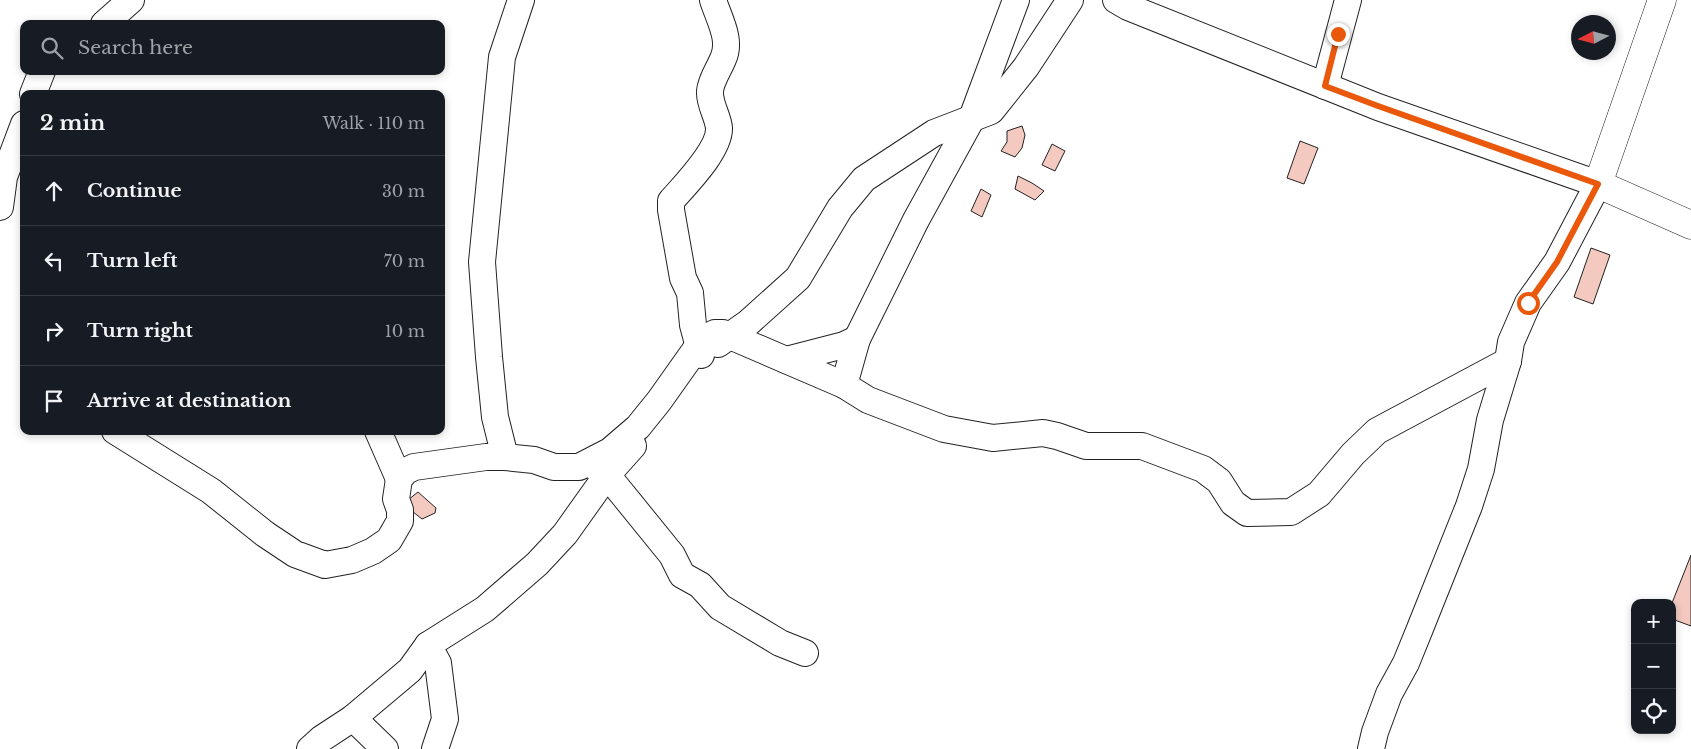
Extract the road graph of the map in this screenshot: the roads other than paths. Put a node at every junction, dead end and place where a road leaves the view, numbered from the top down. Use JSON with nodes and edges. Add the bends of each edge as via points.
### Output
{"nodes":[{"id":1,"x":131,"y":0,"type":"edge"},
{"id":2,"x":521,"y":0,"type":"edge"},
{"id":3,"x":713,"y":0,"type":"edge"},
{"id":4,"x":1016,"y":0,"type":"edge"},
{"id":5,"x":1070,"y":0,"type":"edge"},
{"id":6,"x":1116,"y":0,"type":"edge"},
{"id":7,"x":1348,"y":0,"type":"edge"},
{"id":8,"x":1662,"y":0,"type":"edge"},
{"id":9,"x":108,"y":20,"type":"edge"},
{"id":10,"x":40,"y":75,"type":"edge"},
{"id":11,"x":1325,"y":86,"type":"junction"},
{"id":12,"x":35,"y":90,"type":"edge"},
{"id":13,"x":972,"y":118,"type":"junction"},
{"id":14,"x":20,"y":135,"type":"edge"},
{"id":15,"x":1598,"y":184,"type":"junction"},
{"id":16,"x":0,"y":207,"type":"edge"},
{"id":17,"x":1691,"y":225,"type":"edge"},
{"id":18,"x":730,"y":336,"type":"junction"},
{"id":19,"x":857,"y":339,"type":"junction"},
{"id":20,"x":699,"y":350,"type":"junction"},
{"id":21,"x":786,"y":360,"type":"junction"},
{"id":22,"x":1508,"y":361,"type":"junction"},
{"id":23,"x":844,"y":385,"type":"junction"},
{"id":24,"x":120,"y":435,"type":"edge"},
{"id":25,"x":380,"y":435,"type":"edge"},
{"id":26,"x":505,"y":457,"type":"junction"},
{"id":27,"x":599,"y":468,"type":"junction"},
{"id":28,"x":399,"y":479,"type":"junction"},
{"id":29,"x":428,"y":646,"type":"junction"},
{"id":30,"x":805,"y":653,"type":"dead end"},
{"id":31,"x":353,"y":718,"type":"junction"},
{"id":32,"x":310,"y":749,"type":"edge"},
{"id":33,"x":385,"y":749,"type":"edge"},
{"id":34,"x":435,"y":749,"type":"edge"},
{"id":35,"x":1371,"y":749,"type":"edge"}],
"edges":[{"from":1,"to":9,"type":"street"},
{"from":2,"to":26,"type":"street","via":[[502,57],[482,262],[495,417]]},
{"from":3,"to":20,"type":"street","via":[[727,41],[727,50],[710,93],[719,135],[699,170],[671,201]]},
{"from":4,"to":13,"type":"street"},
{"from":5,"to":13,"type":"street","via":[[1026,67],[991,111]]},
{"from":6,"to":11,"type":"street"},
{"from":7,"to":11,"type":"street"},
{"from":8,"to":15,"type":"street"},
{"from":10,"to":12,"type":"street"},
{"from":11,"to":15,"type":"street"},
{"from":13,"to":18,"type":"street","via":[[934,133],[864,179],[840,208],[798,278]]},
{"from":13,"to":19,"type":"street","via":[[916,220]]},
{"from":14,"to":16,"type":"street","via":[[4,177]]},
{"from":15,"to":17,"type":"street"},
{"from":15,"to":22,"type":"street","via":[[1557,262],[1528,303],[1511,342]]},
{"from":18,"to":20,"type":"street"},
{"from":18,"to":21,"type":"street"},
{"from":19,"to":21,"type":"street"},
{"from":19,"to":23,"type":"street"},
{"from":20,"to":27,"type":"street","via":[[658,416]]},
{"from":21,"to":23,"type":"street"},
{"from":22,"to":23,"type":"street","via":[[1377,431],[1319,494],[1291,512],[1247,513],[1233,503],[1219,481],[1203,469],[1142,446],[1086,446],[1043,433],[994,438],[944,429],[868,400]]},
{"from":22,"to":35,"type":"street","via":[[1490,420],[1481,470],[1406,663],[1389,694]]},
{"from":24,"to":28,"type":"street","via":[[211,491],[295,554],[325,565],[373,552],[389,540],[400,521],[396,499]]},
{"from":25,"to":28,"type":"street"},
{"from":26,"to":27,"type":"street","via":[[534,460],[554,467]]},
{"from":26,"to":28,"type":"street","via":[[420,466],[406,471]]},
{"from":27,"to":29,"type":"street","via":[[565,534],[537,564],[484,609]]},
{"from":27,"to":30,"type":"street","via":[[672,555],[682,574],[700,586],[720,608],[780,644]]},
{"from":29,"to":31,"type":"street","via":[[410,670]]},
{"from":29,"to":34,"type":"street","via":[[438,663],[445,720]]},
{"from":31,"to":32,"type":"street"},
{"from":31,"to":33,"type":"street"}]}
